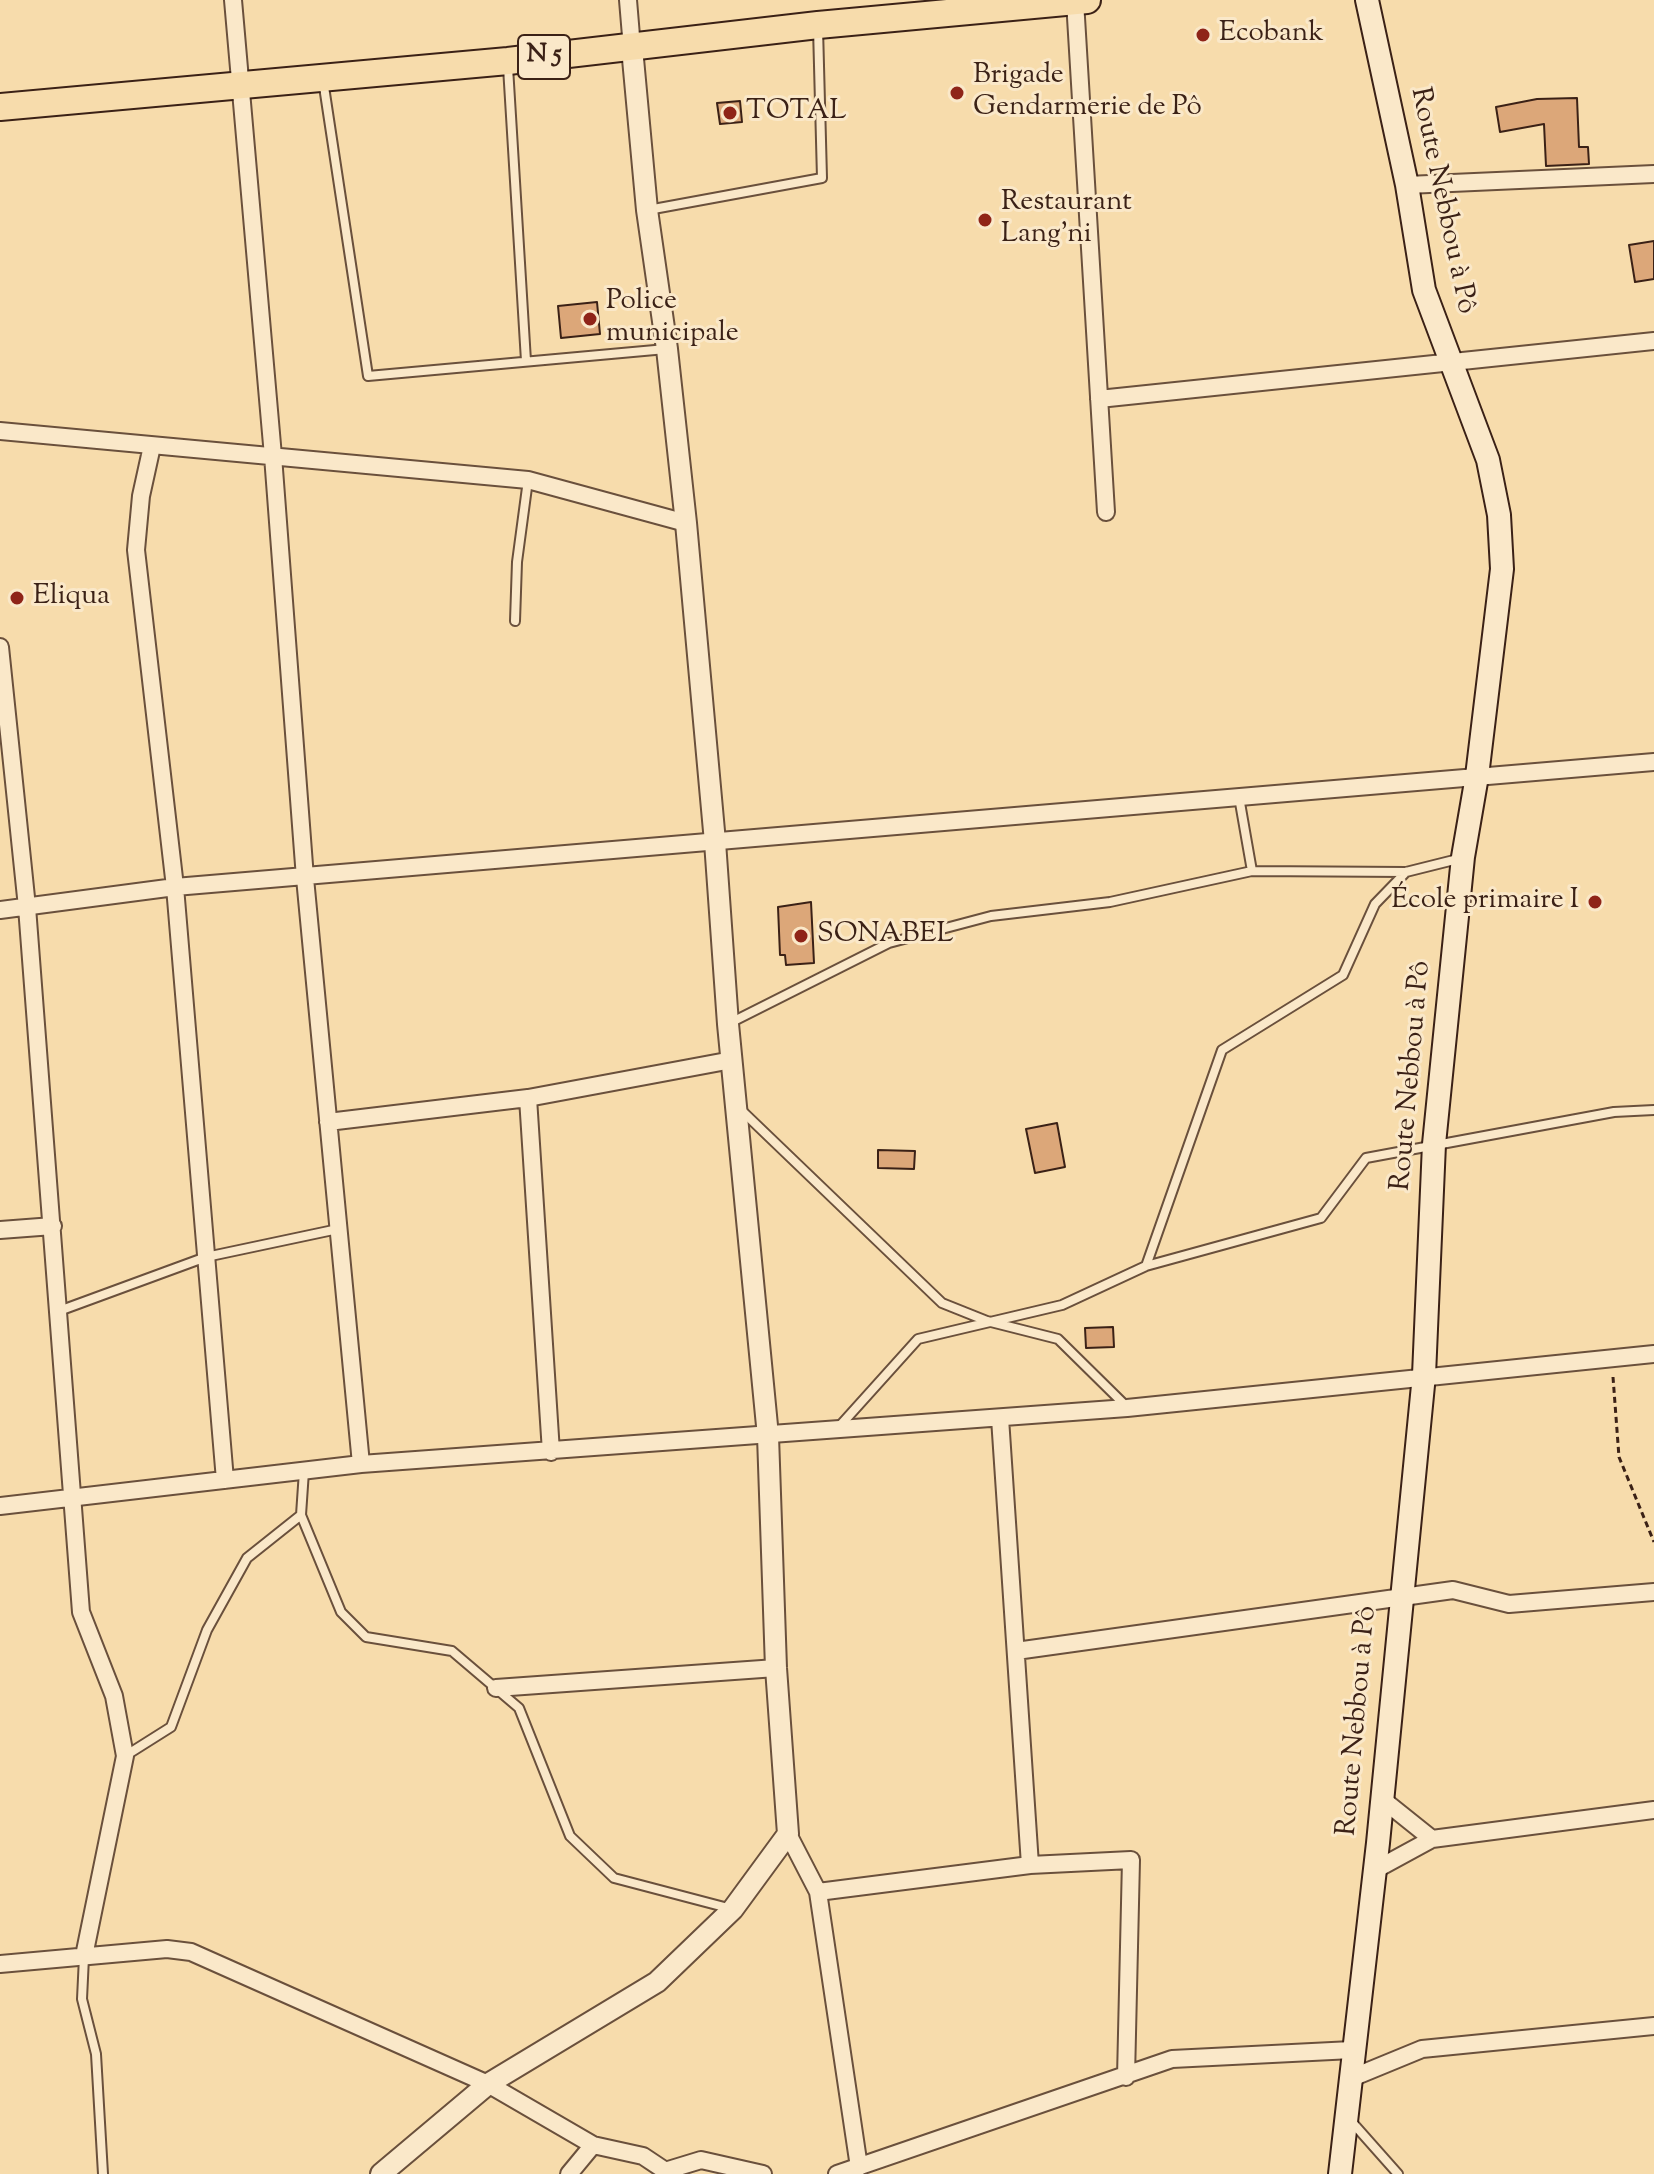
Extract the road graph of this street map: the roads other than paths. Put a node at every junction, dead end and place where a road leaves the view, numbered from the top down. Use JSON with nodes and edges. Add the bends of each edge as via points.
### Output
{"nodes":[{"id":1,"x":233,"y":0,"type":"edge"},
{"id":2,"x":628,"y":0,"type":"edge"},
{"id":3,"x":1079,"y":0,"type":"edge"},
{"id":4,"x":1367,"y":0,"type":"edge"},
{"id":5,"x":818,"y":25,"type":"junction"},
{"id":6,"x":632,"y":48,"type":"junction"},
{"id":7,"x":508,"y":61,"type":"junction"},
{"id":8,"x":322,"y":78,"type":"junction"},
{"id":9,"x":238,"y":83,"type":"junction"},
{"id":10,"x":0,"y":107,"type":"edge"},
{"id":11,"x":1654,"y":174,"type":"edge"},
{"id":12,"x":1407,"y":185,"type":"junction"},
{"id":13,"x":647,"y":210,"type":"junction"},
{"id":14,"x":1654,"y":341,"type":"edge"},
{"id":15,"x":667,"y":349,"type":"junction"},
{"id":16,"x":526,"y":361,"type":"junction"},
{"id":17,"x":1452,"y":361,"type":"junction"},
{"id":18,"x":1099,"y":399,"type":"junction"},
{"id":19,"x":0,"y":431,"type":"edge"},
{"id":20,"x":152,"y":446,"type":"junction"},
{"id":21,"x":273,"y":456,"type":"junction"},
{"id":22,"x":528,"y":480,"type":"junction"},
{"id":23,"x":1106,"y":512,"type":"dead end"},
{"id":24,"x":686,"y":523,"type":"junction"},
{"id":25,"x":515,"y":621,"type":"dead end"},
{"id":26,"x":0,"y":647,"type":"edge"},
{"id":27,"x":1654,"y":762,"type":"edge"},
{"id":28,"x":1477,"y":776,"type":"junction"},
{"id":29,"x":1239,"y":795,"type":"junction"},
{"id":30,"x":715,"y":842,"type":"junction"},
{"id":31,"x":1463,"y":857,"type":"junction"},
{"id":32,"x":1252,"y":871,"type":"junction"},
{"id":33,"x":1406,"y":872,"type":"junction"},
{"id":34,"x":305,"y":878,"type":"junction"},
{"id":35,"x":175,"y":887,"type":"junction"},
{"id":36,"x":27,"y":907,"type":"junction"},
{"id":37,"x":0,"y":910,"type":"edge"},
{"id":38,"x":728,"y":1024,"type":"junction"},
{"id":39,"x":732,"y":1060,"type":"junction"},
{"id":40,"x":528,"y":1098,"type":"junction"},
{"id":41,"x":737,"y":1105,"type":"junction"},
{"id":42,"x":1654,"y":1110,"type":"edge"},
{"id":43,"x":328,"y":1122,"type":"junction"},
{"id":44,"x":1434,"y":1144,"type":"junction"},
{"id":45,"x":53,"y":1226,"type":"junction"},
{"id":46,"x":339,"y":1229,"type":"junction"},
{"id":47,"x":0,"y":1230,"type":"edge"},
{"id":48,"x":206,"y":1257,"type":"junction"},
{"id":49,"x":1146,"y":1266,"type":"junction"},
{"id":50,"x":59,"y":1311,"type":"junction"},
{"id":51,"x":987,"y":1321,"type":"junction"},
{"id":52,"x":1654,"y":1354,"type":"edge"},
{"id":53,"x":1424,"y":1375,"type":"junction"},
{"id":54,"x":1127,"y":1408,"type":"junction"},
{"id":55,"x":1000,"y":1418,"type":"junction"},
{"id":56,"x":835,"y":1431,"type":"junction"},
{"id":57,"x":768,"y":1436,"type":"junction"},
{"id":58,"x":551,"y":1452,"type":"junction"},
{"id":59,"x":361,"y":1464,"type":"junction"},
{"id":60,"x":304,"y":1471,"type":"junction"},
{"id":61,"x":225,"y":1480,"type":"junction"},
{"id":62,"x":71,"y":1499,"type":"junction"},
{"id":63,"x":0,"y":1506,"type":"edge"},
{"id":64,"x":301,"y":1515,"type":"junction"},
{"id":65,"x":1654,"y":1592,"type":"edge"},
{"id":66,"x":1400,"y":1600,"type":"junction"},
{"id":67,"x":1016,"y":1651,"type":"junction"},
{"id":68,"x":776,"y":1668,"type":"junction"},
{"id":69,"x":496,"y":1688,"type":"junction"},
{"id":70,"x":125,"y":1756,"type":"junction"},
{"id":71,"x":1382,"y":1799,"type":"junction"},
{"id":72,"x":1654,"y":1810,"type":"edge"},
{"id":73,"x":788,"y":1834,"type":"junction"},
{"id":74,"x":1432,"y":1839,"type":"junction"},
{"id":75,"x":1030,"y":1865,"type":"junction"},
{"id":76,"x":1375,"y":1870,"type":"junction"},
{"id":77,"x":818,"y":1892,"type":"junction"},
{"id":78,"x":733,"y":1909,"type":"junction"},
{"id":79,"x":84,"y":1956,"type":"junction"},
{"id":80,"x":0,"y":1964,"type":"edge"},
{"id":81,"x":1654,"y":2026,"type":"edge"},
{"id":82,"x":1352,"y":2050,"type":"junction"},
{"id":83,"x":1126,"y":2077,"type":"junction"},
{"id":84,"x":1349,"y":2079,"type":"junction"},
{"id":85,"x":488,"y":2084,"type":"junction"},
{"id":86,"x":1346,"y":2114,"type":"junction"},
{"id":87,"x":593,"y":2145,"type":"junction"},
{"id":88,"x":859,"y":2167,"type":"junction"},
{"id":89,"x":1339,"y":2170,"type":"edge"},
{"id":90,"x":667,"y":2172,"type":"edge"},
{"id":91,"x":103,"y":2174,"type":"edge"},
{"id":92,"x":381,"y":2174,"type":"edge"},
{"id":93,"x":569,"y":2174,"type":"edge"},
{"id":94,"x":763,"y":2174,"type":"edge"},
{"id":95,"x":837,"y":2174,"type":"edge"},
{"id":96,"x":1398,"y":2174,"type":"edge"}],
"edges":[{"from":1,"to":9,"type":"street"},
{"from":2,"to":6,"type":"street"},
{"from":3,"to":5,"type":"highway","number":"N 5"},
{"from":3,"to":18,"type":"street"},
{"from":4,"to":12,"type":"main road","name":"Route Nebbou à Pô"},
{"from":5,"to":6,"type":"highway","number":"N 5"},
{"from":5,"to":13,"type":"lane","via":[[822,178]]},
{"from":6,"to":7,"type":"highway","number":"N 5"},
{"from":6,"to":13,"type":"street"},
{"from":7,"to":8,"type":"highway","number":"N 5"},
{"from":7,"to":16,"type":"lane"},
{"from":8,"to":9,"type":"highway","number":"N 5"},
{"from":8,"to":16,"type":"lane","via":[[368,376]]},
{"from":9,"to":10,"type":"highway","number":"N 5"},
{"from":9,"to":21,"type":"street"},
{"from":11,"to":12,"type":"street"},
{"from":12,"to":17,"type":"main road","name":"Route Nebbou à Pô","via":[[1424,290]]},
{"from":13,"to":15,"type":"street"},
{"from":14,"to":17,"type":"street"},
{"from":15,"to":16,"type":"lane"},
{"from":15,"to":24,"type":"street"},
{"from":17,"to":18,"type":"street"},
{"from":17,"to":28,"type":"main road","name":"Route Nebbou à Pô","via":[[1488,460],[1499,515],[1502,569]]},
{"from":18,"to":23,"type":"street"},
{"from":19,"to":20,"type":"street"},
{"from":20,"to":21,"type":"street"},
{"from":20,"to":35,"type":"street","via":[[136,550]]},
{"from":21,"to":22,"type":"street"},
{"from":21,"to":34,"type":"street"},
{"from":22,"to":24,"type":"street"},
{"from":22,"to":25,"type":"lane"},
{"from":24,"to":30,"type":"street"},
{"from":26,"to":36,"type":"street"},
{"from":27,"to":28,"type":"street"},
{"from":28,"to":29,"type":"street"},
{"from":28,"to":31,"type":"main road","name":"Route Nebbou à Pô"},
{"from":29,"to":30,"type":"street"},
{"from":29,"to":32,"type":"lane"},
{"from":30,"to":34,"type":"street"},
{"from":30,"to":38,"type":"street"},
{"from":31,"to":33,"type":"lane"},
{"from":31,"to":44,"type":"main road","name":"Route Nebbou à Pô"},
{"from":32,"to":33,"type":"lane"},
{"from":32,"to":38,"type":"lane","via":[[1110,902],[991,916],[889,943]]},
{"from":33,"to":49,"type":"lane","via":[[1375,904],[1343,975],[1222,1050]]},
{"from":34,"to":35,"type":"street"},
{"from":34,"to":43,"type":"street"},
{"from":35,"to":36,"type":"street"},
{"from":35,"to":48,"type":"street"},
{"from":36,"to":37,"type":"street"},
{"from":36,"to":45,"type":"street"},
{"from":38,"to":39,"type":"street"},
{"from":39,"to":40,"type":"street"},
{"from":39,"to":41,"type":"street"},
{"from":40,"to":43,"type":"street"},
{"from":40,"to":58,"type":"street"},
{"from":41,"to":51,"type":"lane","via":[[942,1303]]},
{"from":41,"to":57,"type":"street"},
{"from":42,"to":44,"type":"lane","via":[[1614,1112]]},
{"from":43,"to":46,"type":"street"},
{"from":44,"to":49,"type":"lane","via":[[1366,1158],[1321,1218]]},
{"from":44,"to":53,"type":"main road","name":"Route Nebbou à Pô"},
{"from":45,"to":47,"type":"street"},
{"from":45,"to":50,"type":"street"},
{"from":46,"to":48,"type":"lane"},
{"from":46,"to":59,"type":"street"},
{"from":48,"to":50,"type":"lane"},
{"from":48,"to":61,"type":"street"},
{"from":49,"to":51,"type":"lane","via":[[1062,1305]]},
{"from":50,"to":62,"type":"street"},
{"from":51,"to":54,"type":"lane","via":[[1058,1339]]},
{"from":51,"to":56,"type":"lane","via":[[918,1339]]},
{"from":52,"to":53,"type":"street"},
{"from":53,"to":54,"type":"street"},
{"from":53,"to":66,"type":"main road","name":"Route Nebbou à Pô"},
{"from":54,"to":55,"type":"street"},
{"from":55,"to":56,"type":"street"},
{"from":55,"to":67,"type":"street"},
{"from":56,"to":57,"type":"street"},
{"from":57,"to":58,"type":"street"},
{"from":57,"to":68,"type":"street"},
{"from":58,"to":59,"type":"street"},
{"from":59,"to":60,"type":"street"},
{"from":60,"to":61,"type":"street"},
{"from":60,"to":64,"type":"lane"},
{"from":61,"to":62,"type":"street"},
{"from":62,"to":63,"type":"street"},
{"from":62,"to":70,"type":"street","via":[[81,1612],[114,1696]]},
{"from":64,"to":69,"type":"lane","via":[[341,1612],[366,1637],[452,1651]]},
{"from":64,"to":70,"type":"lane","via":[[247,1558],[207,1630],[171,1727]]},
{"from":65,"to":66,"type":"street","via":[[1509,1604],[1453,1590]]},
{"from":66,"to":67,"type":"street"},
{"from":66,"to":71,"type":"main road","name":"Route Nebbou à Pô"},
{"from":67,"to":75,"type":"street"},
{"from":68,"to":69,"type":"street"},
{"from":68,"to":73,"type":"street"},
{"from":69,"to":78,"type":"lane","via":[[519,1708],[570,1836],[614,1878]]},
{"from":70,"to":79,"type":"street"},
{"from":71,"to":74,"type":"street"},
{"from":71,"to":76,"type":"main road","name":"Route Nebbou à Pô"},
{"from":72,"to":74,"type":"street"},
{"from":73,"to":77,"type":"street"},
{"from":73,"to":78,"type":"street"},
{"from":74,"to":76,"type":"street"},
{"from":75,"to":77,"type":"street"},
{"from":75,"to":83,"type":"street","via":[[1131,1860]]},
{"from":76,"to":82,"type":"main road","name":"Route Nebbou à Pô"},
{"from":77,"to":88,"type":"street"},
{"from":78,"to":85,"type":"street","via":[[657,1982]]},
{"from":79,"to":80,"type":"street"},
{"from":79,"to":85,"type":"street","via":[[191,1952]]},
{"from":79,"to":91,"type":"lane","via":[[82,1999],[96,2054]]},
{"from":81,"to":84,"type":"street","via":[[1422,2049]]},
{"from":82,"to":83,"type":"street","via":[[1172,2059]]},
{"from":82,"to":84,"type":"main road","name":"Route Nebbou à Pô"},
{"from":83,"to":88,"type":"street"},
{"from":84,"to":86,"type":"main road","name":"Route Nebbou à Pô"},
{"from":85,"to":87,"type":"street"},
{"from":85,"to":92,"type":"street"},
{"from":86,"to":89,"type":"main road","name":"Route Nebbou à Pô"},
{"from":86,"to":96,"type":"lane"},
{"from":87,"to":90,"type":"street","via":[[643,2156]]},
{"from":87,"to":93,"type":"street"},
{"from":88,"to":95,"type":"street"},
{"from":90,"to":94,"type":"street","via":[[701,2160]]}]}
